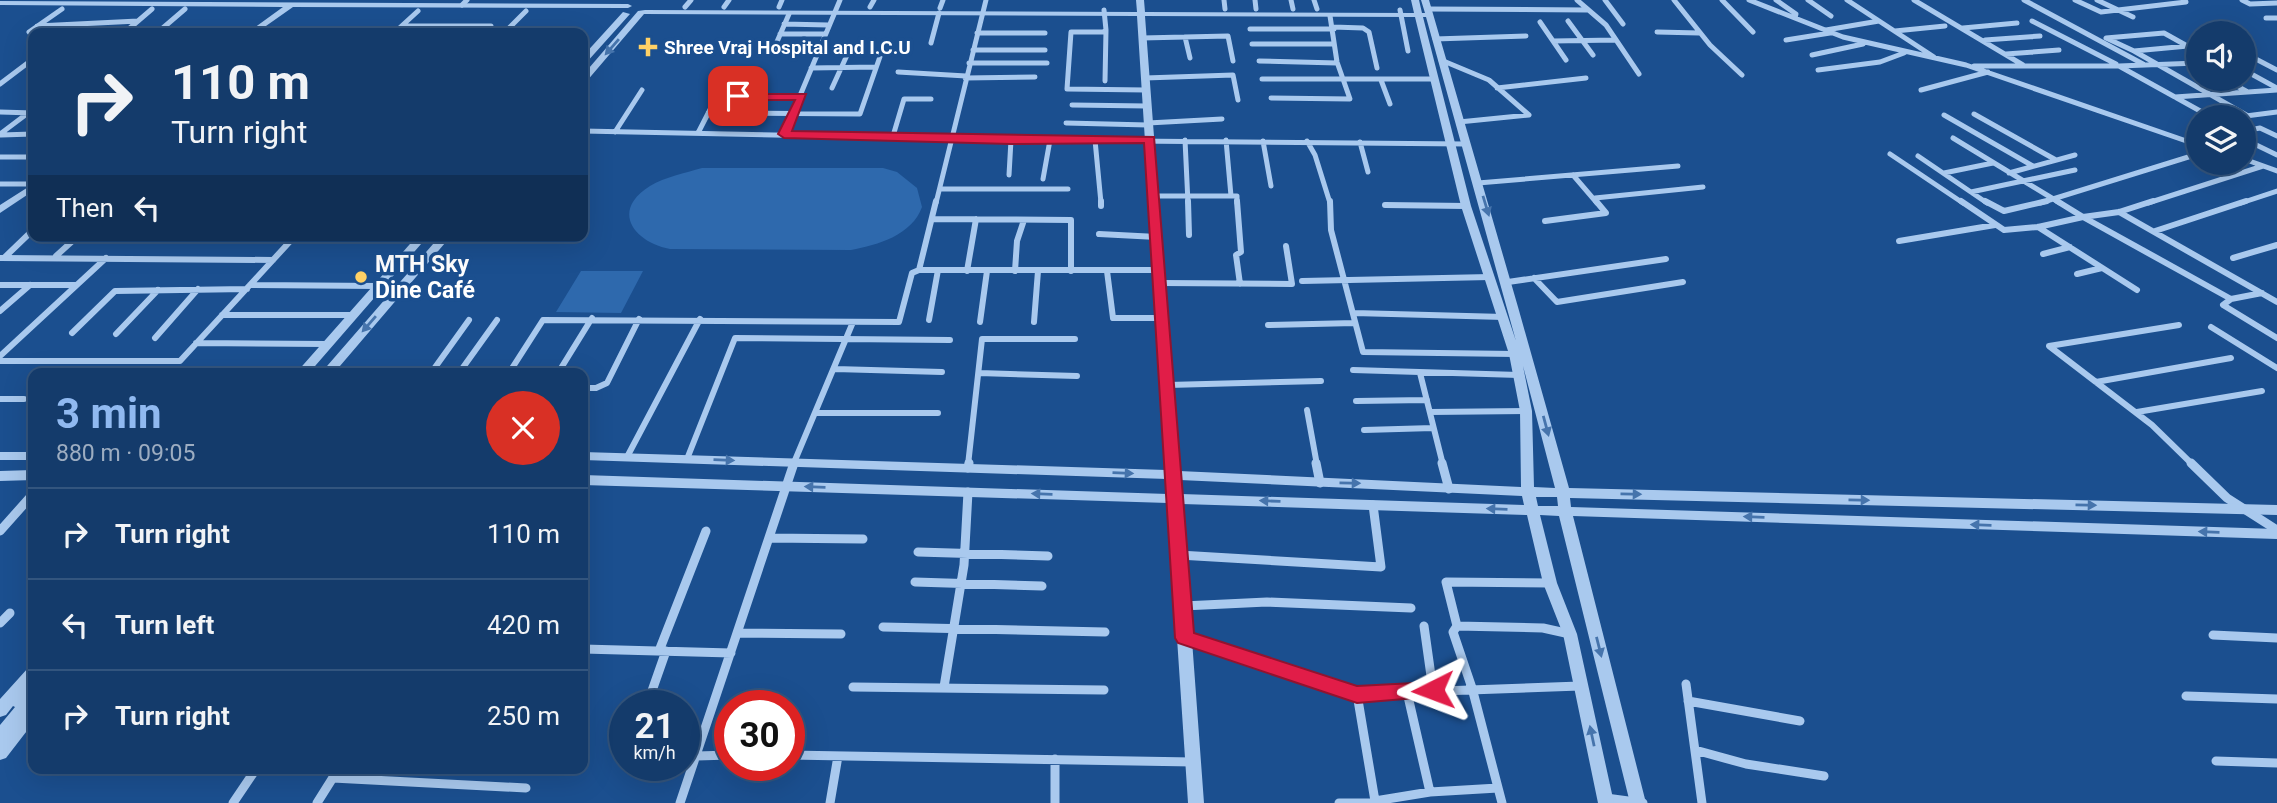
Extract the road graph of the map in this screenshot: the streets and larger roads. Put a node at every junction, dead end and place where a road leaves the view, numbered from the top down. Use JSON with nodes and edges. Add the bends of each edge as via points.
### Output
{"nodes":[{"id":1,"x":1577,"y":0,"type":"edge"},
{"id":2,"x":1605,"y":0,"type":"edge"},
{"id":3,"x":1674,"y":0,"type":"edge"},
{"id":4,"x":1722,"y":0,"type":"edge"},
{"id":5,"x":1749,"y":0,"type":"edge"},
{"id":6,"x":1776,"y":0,"type":"edge"},
{"id":7,"x":1808,"y":0,"type":"edge"},
{"id":8,"x":1847,"y":0,"type":"edge"},
{"id":9,"x":1914,"y":0,"type":"edge"},
{"id":10,"x":2024,"y":0,"type":"edge"},
{"id":11,"x":2076,"y":0,"type":"edge"},
{"id":12,"x":2097,"y":0,"type":"edge"},
{"id":13,"x":2242,"y":0,"type":"edge"},
{"id":14,"x":137,"y":1,"type":"edge"},
{"id":15,"x":326,"y":2,"type":"edge"},
{"id":16,"x":372,"y":2,"type":"edge"},
{"id":17,"x":2186,"y":2,"type":"dead end"},
{"id":18,"x":0,"y":3,"type":"edge"},
{"id":19,"x":465,"y":3,"type":"edge"},
{"id":20,"x":2277,"y":3,"type":"edge"},
{"id":21,"x":291,"y":4,"type":"edge"},
{"id":22,"x":688,"y":4,"type":"edge"},
{"id":23,"x":727,"y":4,"type":"edge"},
{"id":24,"x":781,"y":4,"type":"edge"},
{"id":25,"x":872,"y":4,"type":"edge"},
{"id":26,"x":1315,"y":4,"type":"edge"},
{"id":27,"x":1224,"y":5,"type":"edge"},
{"id":28,"x":1255,"y":5,"type":"edge"},
{"id":29,"x":1292,"y":5,"type":"edge"},
{"id":30,"x":629,"y":7,"type":"edge"},
{"id":31,"x":647,"y":7,"type":"edge"},
{"id":32,"x":836,"y":7,"type":"edge"},
{"id":33,"x":941,"y":7,"type":"edge"},
{"id":34,"x":984,"y":7,"type":"edge"},
{"id":35,"x":1141,"y":8,"type":"edge"},
{"id":36,"x":1422,"y":8,"type":"edge"},
{"id":37,"x":0,"y":9,"type":"edge"},
{"id":38,"x":62,"y":9,"type":"junction"},
{"id":39,"x":152,"y":9,"type":"junction"},
{"id":40,"x":186,"y":9,"type":"junction"},
{"id":41,"x":1588,"y":10,"type":"junction"},
{"id":42,"x":2119,"y":10,"type":"junction"},
{"id":43,"x":418,"y":11,"type":"junction"},
{"id":44,"x":526,"y":11,"type":"junction"},
{"id":45,"x":1104,"y":12,"type":"junction"},
{"id":46,"x":1400,"y":13,"type":"junction"},
{"id":47,"x":789,"y":14,"type":"junction"},
{"id":48,"x":1331,"y":16,"type":"junction"},
{"id":49,"x":1831,"y":16,"type":"dead end"},
{"id":50,"x":2133,"y":17,"type":"dead end"},
{"id":51,"x":1795,"y":18,"type":"junction"},
{"id":52,"x":2266,"y":18,"type":"dead end"},
{"id":53,"x":2277,"y":18,"type":"edge"},
{"id":54,"x":138,"y":21,"type":"junction"},
{"id":55,"x":1568,"y":21,"type":"dead end"},
{"id":56,"x":1879,"y":21,"type":"junction"},
{"id":57,"x":2032,"y":21,"type":"dead end"},
{"id":58,"x":1540,"y":22,"type":"dead end"},
{"id":59,"x":2017,"y":23,"type":"dead end"},
{"id":60,"x":784,"y":24,"type":"junction"},
{"id":61,"x":1623,"y":24,"type":"dead end"},
{"id":62,"x":828,"y":25,"type":"junction"},
{"id":63,"x":37,"y":26,"type":"junction"},
{"id":64,"x":402,"y":26,"type":"junction"},
{"id":65,"x":491,"y":26,"type":"dead end"},
{"id":66,"x":1945,"y":26,"type":"dead end"},
{"id":67,"x":35,"y":28,"type":"edge"},
{"id":68,"x":130,"y":28,"type":"edge"},
{"id":69,"x":163,"y":28,"type":"edge"},
{"id":70,"x":258,"y":28,"type":"edge"},
{"id":71,"x":400,"y":28,"type":"edge"},
{"id":72,"x":509,"y":28,"type":"edge"},
{"id":73,"x":1333,"y":28,"type":"junction"},
{"id":74,"x":1963,"y":28,"type":"junction"},
{"id":75,"x":1251,"y":29,"type":"dead end"},
{"id":76,"x":1106,"y":30,"type":"junction"},
{"id":77,"x":1825,"y":30,"type":"junction"},
{"id":78,"x":1895,"y":31,"type":"junction"},
{"id":79,"x":1657,"y":32,"type":"dead end"},
{"id":80,"x":1753,"y":32,"type":"dead end"},
{"id":81,"x":977,"y":33,"type":"junction"},
{"id":82,"x":1045,"y":33,"type":"dead end"},
{"id":83,"x":1699,"y":33,"type":"junction"},
{"id":84,"x":1832,"y":33,"type":"junction"},
{"id":85,"x":780,"y":34,"type":"junction"},
{"id":86,"x":824,"y":34,"type":"junction"},
{"id":87,"x":1526,"y":36,"type":"dead end"},
{"id":88,"x":2040,"y":36,"type":"dead end"},
{"id":89,"x":1185,"y":37,"type":"junction"},
{"id":90,"x":1142,"y":38,"type":"junction"},
{"id":91,"x":1435,"y":39,"type":"junction"},
{"id":92,"x":1616,"y":40,"type":"junction"},
{"id":93,"x":1786,"y":40,"type":"dead end"},
{"id":94,"x":1983,"y":40,"type":"junction"},
{"id":95,"x":1553,"y":41,"type":"junction"},
{"id":96,"x":1583,"y":41,"type":"junction"},
{"id":97,"x":932,"y":43,"type":"dead end"},
{"id":98,"x":1866,"y":43,"type":"junction"},
{"id":99,"x":1252,"y":44,"type":"dead end"},
{"id":100,"x":1334,"y":44,"type":"junction"},
{"id":101,"x":2186,"y":45,"type":"edge"},
{"id":102,"x":2186,"y":46,"type":"edge"},
{"id":103,"x":883,"y":48,"type":"dead end"},
{"id":104,"x":973,"y":50,"type":"junction"},
{"id":105,"x":1045,"y":50,"type":"dead end"},
{"id":106,"x":2059,"y":50,"type":"dead end"},
{"id":107,"x":773,"y":51,"type":"dead end"},
{"id":108,"x":1408,"y":51,"type":"dead end"},
{"id":109,"x":2134,"y":51,"type":"junction"},
{"id":110,"x":848,"y":53,"type":"dead end"},
{"id":111,"x":1904,"y":53,"type":"junction"},
{"id":112,"x":2006,"y":54,"type":"junction"},
{"id":113,"x":588,"y":55,"type":"edge"},
{"id":114,"x":1593,"y":55,"type":"dead end"},
{"id":115,"x":1812,"y":55,"type":"dead end"},
{"id":116,"x":1189,"y":58,"type":"dead end"},
{"id":117,"x":1440,"y":59,"type":"junction"},
{"id":118,"x":2256,"y":59,"type":"edge"},
{"id":119,"x":1566,"y":60,"type":"dead end"},
{"id":120,"x":1938,"y":60,"type":"junction"},
{"id":121,"x":1233,"y":61,"type":"dead end"},
{"id":122,"x":1259,"y":61,"type":"dead end"},
{"id":123,"x":28,"y":63,"type":"edge"},
{"id":124,"x":1047,"y":63,"type":"dead end"},
{"id":125,"x":1337,"y":63,"type":"junction"},
{"id":126,"x":2186,"y":63,"type":"edge"},
{"id":127,"x":969,"y":64,"type":"junction"},
{"id":128,"x":2158,"y":64,"type":"junction"},
{"id":129,"x":1966,"y":65,"type":"junction"},
{"id":130,"x":2144,"y":65,"type":"junction"},
{"id":131,"x":2023,"y":66,"type":"junction"},
{"id":132,"x":2119,"y":66,"type":"junction"},
{"id":133,"x":876,"y":67,"type":"junction"},
{"id":134,"x":811,"y":68,"type":"junction"},
{"id":135,"x":842,"y":68,"type":"junction"},
{"id":136,"x":1377,"y":68,"type":"dead end"},
{"id":137,"x":1818,"y":70,"type":"dead end"},
{"id":138,"x":2277,"y":70,"type":"edge"},
{"id":139,"x":898,"y":72,"type":"dead end"},
{"id":140,"x":1988,"y":72,"type":"junction"},
{"id":141,"x":588,"y":74,"type":"edge"},
{"id":142,"x":1639,"y":74,"type":"dead end"},
{"id":143,"x":1742,"y":75,"type":"dead end"},
{"id":144,"x":966,"y":77,"type":"junction"},
{"id":145,"x":1035,"y":77,"type":"dead end"},
{"id":146,"x":2256,"y":77,"type":"edge"},
{"id":147,"x":1586,"y":78,"type":"dead end"},
{"id":148,"x":1262,"y":79,"type":"dead end"},
{"id":149,"x":1435,"y":79,"type":"junction"},
{"id":150,"x":1343,"y":80,"type":"junction"},
{"id":151,"x":1381,"y":80,"type":"junction"},
{"id":152,"x":1105,"y":81,"type":"dead end"},
{"id":153,"x":0,"y":84,"type":"edge"},
{"id":154,"x":1146,"y":84,"type":"junction"},
{"id":155,"x":832,"y":88,"type":"dead end"},
{"id":156,"x":1497,"y":88,"type":"junction"},
{"id":157,"x":2277,"y":89,"type":"edge"},
{"id":158,"x":642,"y":90,"type":"dead end"},
{"id":159,"x":1921,"y":90,"type":"dead end"},
{"id":160,"x":2246,"y":92,"type":"joint"},
{"id":161,"x":2211,"y":94,"type":"junction"},
{"id":162,"x":802,"y":96,"type":"junction"},
{"id":163,"x":2175,"y":97,"type":"junction"},
{"id":164,"x":1271,"y":98,"type":"dead end"},
{"id":165,"x":932,"y":99,"type":"dead end"},
{"id":166,"x":1238,"y":100,"type":"dead end"},
{"id":167,"x":1390,"y":104,"type":"dead end"},
{"id":168,"x":1072,"y":105,"type":"dead end"},
{"id":169,"x":2189,"y":105,"type":"edge"},
{"id":170,"x":2230,"y":105,"type":"edge"},
{"id":171,"x":1147,"y":106,"type":"junction"},
{"id":172,"x":2277,"y":112,"type":"edge"},
{"id":173,"x":0,"y":113,"type":"edge"},
{"id":174,"x":28,"y":113,"type":"edge"},
{"id":175,"x":708,"y":113,"type":"junction"},
{"id":176,"x":794,"y":113,"type":"junction"},
{"id":177,"x":28,"y":114,"type":"edge"},
{"id":178,"x":1974,"y":114,"type":"dead end"},
{"id":179,"x":2256,"y":115,"type":"edge"},
{"id":180,"x":1944,"y":116,"type":"dead end"},
{"id":181,"x":1222,"y":119,"type":"dead end"},
{"id":182,"x":1066,"y":122,"type":"dead end"},
{"id":183,"x":1459,"y":122,"type":"junction"},
{"id":184,"x":1148,"y":124,"type":"junction"},
{"id":185,"x":2256,"y":129,"type":"edge"},
{"id":186,"x":588,"y":131,"type":"edge"},
{"id":187,"x":615,"y":132,"type":"junction"},
{"id":188,"x":698,"y":133,"type":"junction"},
{"id":189,"x":0,"y":134,"type":"edge"},
{"id":190,"x":28,"y":134,"type":"edge"},
{"id":191,"x":784,"y":134,"type":"junction"},
{"id":192,"x":893,"y":136,"type":"junction"},
{"id":193,"x":2277,"y":136,"type":"edge"},
{"id":194,"x":1953,"y":138,"type":"dead end"},
{"id":195,"x":950,"y":139,"type":"junction"},
{"id":196,"x":1149,"y":139,"type":"junction"},
{"id":197,"x":1011,"y":140,"type":"junction"},
{"id":198,"x":1185,"y":140,"type":"junction"},
{"id":199,"x":1226,"y":140,"type":"junction"},
{"id":200,"x":1051,"y":141,"type":"junction"},
{"id":201,"x":1095,"y":141,"type":"junction"},
{"id":202,"x":1263,"y":141,"type":"junction"},
{"id":203,"x":1307,"y":141,"type":"junction"},
{"id":204,"x":2186,"y":141,"type":"edge"},
{"id":205,"x":1360,"y":142,"type":"junction"},
{"id":206,"x":1452,"y":143,"type":"junction"},
{"id":207,"x":1466,"y":144,"type":"junction"},
{"id":208,"x":2256,"y":145,"type":"edge"},
{"id":209,"x":1890,"y":154,"type":"dead end"},
{"id":210,"x":2075,"y":155,"type":"dead end"},
{"id":211,"x":2277,"y":155,"type":"edge"},
{"id":212,"x":1918,"y":156,"type":"dead end"},
{"id":213,"x":0,"y":157,"type":"edge"},
{"id":214,"x":28,"y":157,"type":"edge"},
{"id":215,"x":2186,"y":158,"type":"edge"},
{"id":216,"x":2056,"y":160,"type":"junction"},
{"id":217,"x":1993,"y":163,"type":"junction"},
{"id":218,"x":2256,"y":163,"type":"edge"},
{"id":219,"x":1678,"y":166,"type":"dead end"},
{"id":220,"x":2033,"y":166,"type":"junction"},
{"id":221,"x":2263,"y":166,"type":"junction"},
{"id":222,"x":2075,"y":170,"type":"dead end"},
{"id":223,"x":2277,"y":171,"type":"edge"},
{"id":224,"x":1368,"y":172,"type":"dead end"},
{"id":225,"x":1944,"y":173,"type":"junction"},
{"id":226,"x":2009,"y":173,"type":"junction"},
{"id":227,"x":1009,"y":174,"type":"dead end"},
{"id":228,"x":1573,"y":175,"type":"junction"},
{"id":229,"x":1042,"y":178,"type":"dead end"},
{"id":230,"x":2023,"y":182,"type":"junction"},
{"id":231,"x":1478,"y":183,"type":"junction"},
{"id":232,"x":0,"y":184,"type":"edge"},
{"id":233,"x":28,"y":186,"type":"edge"},
{"id":234,"x":1270,"y":186,"type":"dead end"},
{"id":235,"x":1703,"y":187,"type":"dead end"},
{"id":236,"x":942,"y":189,"type":"junction"},
{"id":237,"x":28,"y":190,"type":"edge"},
{"id":238,"x":1069,"y":190,"type":"dead end"},
{"id":239,"x":2277,"y":191,"type":"edge"},
{"id":240,"x":1971,"y":192,"type":"junction"},
{"id":241,"x":1154,"y":195,"type":"junction"},
{"id":242,"x":1189,"y":196,"type":"junction"},
{"id":243,"x":1231,"y":196,"type":"junction"},
{"id":244,"x":1595,"y":198,"type":"junction"},
{"id":245,"x":2054,"y":201,"type":"junction"},
{"id":246,"x":1385,"y":205,"type":"dead end"},
{"id":247,"x":1101,"y":206,"type":"dead end"},
{"id":248,"x":1466,"y":206,"type":"junction"},
{"id":249,"x":0,"y":210,"type":"edge"},
{"id":250,"x":2119,"y":212,"type":"junction"},
{"id":251,"x":2083,"y":217,"type":"junction"},
{"id":252,"x":933,"y":219,"type":"junction"},
{"id":253,"x":976,"y":219,"type":"junction"},
{"id":254,"x":1024,"y":220,"type":"junction"},
{"id":255,"x":1545,"y":221,"type":"dead end"},
{"id":256,"x":1995,"y":225,"type":"junction"},
{"id":257,"x":2038,"y":227,"type":"junction"},
{"id":258,"x":2155,"y":231,"type":"junction"},
{"id":259,"x":1099,"y":234,"type":"dead end"},
{"id":260,"x":1189,"y":234,"type":"dead end"},
{"id":261,"x":28,"y":235,"type":"edge"},
{"id":262,"x":1157,"y":237,"type":"junction"},
{"id":263,"x":1899,"y":241,"type":"dead end"},
{"id":264,"x":72,"y":242,"type":"edge"},
{"id":265,"x":290,"y":242,"type":"edge"},
{"id":266,"x":417,"y":242,"type":"edge"},
{"id":267,"x":441,"y":242,"type":"edge"},
{"id":268,"x":2277,"y":245,"type":"edge"},
{"id":269,"x":1286,"y":246,"type":"dead end"},
{"id":270,"x":2070,"y":247,"type":"junction"},
{"id":271,"x":2043,"y":254,"type":"dead end"},
{"id":272,"x":56,"y":257,"type":"junction"},
{"id":273,"x":107,"y":257,"type":"junction"},
{"id":274,"x":2,"y":258,"type":"edge"},
{"id":275,"x":1666,"y":258,"type":"dead end"},
{"id":276,"x":2233,"y":258,"type":"dead end"},
{"id":277,"x":274,"y":260,"type":"junction"},
{"id":278,"x":2102,"y":268,"type":"junction"},
{"id":279,"x":919,"y":270,"type":"junction"},
{"id":280,"x":938,"y":270,"type":"junction"},
{"id":281,"x":967,"y":271,"type":"junction"},
{"id":282,"x":987,"y":271,"type":"junction"},
{"id":283,"x":1015,"y":271,"type":"junction"},
{"id":284,"x":1038,"y":271,"type":"junction"},
{"id":285,"x":1071,"y":271,"type":"junction"},
{"id":286,"x":1107,"y":271,"type":"junction"},
{"id":287,"x":2077,"y":274,"type":"dead end"},
{"id":288,"x":1160,"y":277,"type":"junction"},
{"id":289,"x":1490,"y":277,"type":"junction"},
{"id":290,"x":1534,"y":278,"type":"junction"},
{"id":291,"x":1344,"y":280,"type":"junction"},
{"id":292,"x":1302,"y":281,"type":"dead end"},
{"id":293,"x":1508,"y":282,"type":"junction"},
{"id":294,"x":1683,"y":282,"type":"dead end"},
{"id":295,"x":1240,"y":284,"type":"junction"},
{"id":296,"x":0,"y":285,"type":"edge"},
{"id":297,"x":30,"y":285,"type":"junction"},
{"id":298,"x":76,"y":285,"type":"junction"},
{"id":299,"x":377,"y":286,"type":"junction"},
{"id":300,"x":248,"y":287,"type":"junction"},
{"id":301,"x":198,"y":289,"type":"junction"},
{"id":302,"x":158,"y":290,"type":"junction"},
{"id":303,"x":2137,"y":290,"type":"dead end"},
{"id":304,"x":2262,"y":293,"type":"junction"},
{"id":305,"x":2231,"y":299,"type":"junction"},
{"id":306,"x":2275,"y":299,"type":"edge"},
{"id":307,"x":0,"y":311,"type":"edge"},
{"id":308,"x":1354,"y":313,"type":"junction"},
{"id":309,"x":222,"y":315,"type":"junction"},
{"id":310,"x":353,"y":315,"type":"junction"},
{"id":311,"x":1504,"y":317,"type":"junction"},
{"id":312,"x":592,"y":318,"type":"junction"},
{"id":313,"x":1164,"y":318,"type":"junction"},
{"id":314,"x":639,"y":319,"type":"junction"},
{"id":315,"x":700,"y":319,"type":"junction"},
{"id":316,"x":469,"y":320,"type":"dead end"},
{"id":317,"x":497,"y":320,"type":"dead end"},
{"id":318,"x":929,"y":320,"type":"dead end"},
{"id":319,"x":853,"y":322,"type":"junction"},
{"id":320,"x":979,"y":322,"type":"dead end"},
{"id":321,"x":1034,"y":322,"type":"dead end"},
{"id":322,"x":1355,"y":323,"type":"junction"},
{"id":323,"x":1268,"y":325,"type":"dead end"},
{"id":324,"x":2179,"y":325,"type":"dead end"},
{"id":325,"x":2211,"y":327,"type":"dead end"},
{"id":326,"x":72,"y":333,"type":"dead end"},
{"id":327,"x":116,"y":334,"type":"dead end"},
{"id":328,"x":155,"y":338,"type":"dead end"},
{"id":329,"x":2277,"y":338,"type":"edge"},
{"id":330,"x":846,"y":340,"type":"junction"},
{"id":331,"x":950,"y":340,"type":"dead end"},
{"id":332,"x":1075,"y":340,"type":"dead end"},
{"id":333,"x":196,"y":343,"type":"junction"},
{"id":334,"x":327,"y":344,"type":"junction"},
{"id":335,"x":1515,"y":354,"type":"junction"},
{"id":336,"x":0,"y":358,"type":"edge"},
{"id":337,"x":2231,"y":358,"type":"dead end"},
{"id":338,"x":306,"y":368,"type":"edge"},
{"id":339,"x":331,"y":368,"type":"edge"},
{"id":340,"x":434,"y":368,"type":"edge"},
{"id":341,"x":463,"y":368,"type":"edge"},
{"id":342,"x":512,"y":368,"type":"edge"},
{"id":343,"x":561,"y":368,"type":"edge"},
{"id":344,"x":2277,"y":368,"type":"edge"},
{"id":345,"x":835,"y":369,"type":"junction"},
{"id":346,"x":1353,"y":370,"type":"dead end"},
{"id":347,"x":942,"y":372,"type":"dead end"},
{"id":348,"x":979,"y":373,"type":"junction"},
{"id":349,"x":1420,"y":373,"type":"junction"},
{"id":350,"x":1519,"y":375,"type":"junction"},
{"id":351,"x":1077,"y":376,"type":"dead end"},
{"id":352,"x":1321,"y":381,"type":"dead end"},
{"id":353,"x":2096,"y":382,"type":"junction"},
{"id":354,"x":1168,"y":385,"type":"junction"},
{"id":355,"x":588,"y":388,"type":"edge"},
{"id":356,"x":2262,"y":391,"type":"dead end"},
{"id":357,"x":0,"y":399,"type":"edge"},
{"id":358,"x":24,"y":399,"type":"dead end"},
{"id":359,"x":1427,"y":400,"type":"junction"},
{"id":360,"x":1356,"y":401,"type":"dead end"},
{"id":361,"x":1307,"y":410,"type":"dead end"},
{"id":362,"x":1526,"y":411,"type":"junction"},
{"id":363,"x":1430,"y":412,"type":"junction"},
{"id":364,"x":2137,"y":412,"type":"junction"},
{"id":365,"x":815,"y":413,"type":"junction"},
{"id":366,"x":938,"y":413,"type":"dead end"},
{"id":367,"x":1433,"y":428,"type":"junction"},
{"id":368,"x":1364,"y":430,"type":"dead end"},
{"id":369,"x":0,"y":456,"type":"edge"},
{"id":370,"x":28,"y":456,"type":"edge"},
{"id":371,"x":588,"y":456,"type":"edge"},
{"id":372,"x":627,"y":457,"type":"junction"},
{"id":373,"x":687,"y":459,"type":"junction"},
{"id":374,"x":794,"y":463,"type":"junction"},
{"id":375,"x":968,"y":468,"type":"junction"},
{"id":376,"x":28,"y":475,"type":"edge"},
{"id":377,"x":1174,"y":475,"type":"junction"},
{"id":378,"x":0,"y":476,"type":"edge"},
{"id":379,"x":588,"y":480,"type":"edge"},
{"id":380,"x":1320,"y":483,"type":"junction"},
{"id":381,"x":786,"y":486,"type":"junction"},
{"id":382,"x":1449,"y":489,"type":"junction"},
{"id":383,"x":968,"y":492,"type":"junction"},
{"id":384,"x":1528,"y":492,"type":"junction"},
{"id":385,"x":1563,"y":492,"type":"junction"},
{"id":386,"x":1176,"y":498,"type":"junction"},
{"id":387,"x":28,"y":500,"type":"edge"},
{"id":388,"x":1373,"y":505,"type":"junction"},
{"id":389,"x":2242,"y":509,"type":"junction"},
{"id":390,"x":1533,"y":510,"type":"junction"},
{"id":391,"x":2277,"y":510,"type":"edge"},
{"id":392,"x":1565,"y":512,"type":"junction"},
{"id":393,"x":0,"y":531,"type":"edge"},
{"id":394,"x":706,"y":531,"type":"dead end"},
{"id":395,"x":2277,"y":532,"type":"edge"},
{"id":396,"x":769,"y":538,"type":"junction"},
{"id":397,"x":863,"y":539,"type":"dead end"},
{"id":398,"x":918,"y":552,"type":"dead end"},
{"id":399,"x":965,"y":554,"type":"junction"},
{"id":400,"x":1179,"y":555,"type":"junction"},
{"id":401,"x":1048,"y":556,"type":"dead end"},
{"id":402,"x":915,"y":582,"type":"dead end"},
{"id":403,"x":962,"y":583,"type":"junction"},
{"id":404,"x":1550,"y":583,"type":"junction"},
{"id":405,"x":1042,"y":586,"type":"dead end"},
{"id":406,"x":1183,"y":606,"type":"junction"},
{"id":407,"x":1411,"y":608,"type":"dead end"},
{"id":408,"x":10,"y":613,"type":"dead end"},
{"id":409,"x":0,"y":623,"type":"edge"},
{"id":410,"x":1424,"y":626,"type":"dead end"},
{"id":411,"x":1457,"y":626,"type":"junction"},
{"id":412,"x":883,"y":627,"type":"dead end"},
{"id":413,"x":954,"y":630,"type":"junction"},
{"id":414,"x":1105,"y":632,"type":"dead end"},
{"id":415,"x":737,"y":633,"type":"junction"},
{"id":416,"x":841,"y":634,"type":"dead end"},
{"id":417,"x":1570,"y":634,"type":"junction"},
{"id":418,"x":2213,"y":635,"type":"dead end"},
{"id":419,"x":1185,"y":638,"type":"junction"},
{"id":420,"x":2277,"y":638,"type":"edge"},
{"id":421,"x":588,"y":649,"type":"edge"},
{"id":422,"x":662,"y":651,"type":"junction"},
{"id":423,"x":731,"y":653,"type":"junction"},
{"id":424,"x":28,"y":676,"type":"edge"},
{"id":425,"x":1686,"y":684,"type":"dead end"},
{"id":426,"x":1581,"y":686,"type":"junction"},
{"id":427,"x":853,"y":687,"type":"dead end"},
{"id":428,"x":944,"y":687,"type":"junction"},
{"id":429,"x":1472,"y":688,"type":"junction"},
{"id":430,"x":651,"y":690,"type":"edge"},
{"id":431,"x":1104,"y":690,"type":"dead end"},
{"id":432,"x":1433,"y":690,"type":"junction"},
{"id":433,"x":28,"y":691,"type":"edge"},
{"id":434,"x":1407,"y":692,"type":"junction"},
{"id":435,"x":1357,"y":694,"type":"junction"},
{"id":436,"x":6,"y":696,"type":"edge"},
{"id":437,"x":2186,"y":696,"type":"dead end"},
{"id":438,"x":2277,"y":699,"type":"edge"},
{"id":439,"x":1688,"y":701,"type":"junction"},
{"id":440,"x":28,"y":704,"type":"edge"},
{"id":441,"x":0,"y":710,"type":"edge"},
{"id":442,"x":28,"y":718,"type":"edge"},
{"id":443,"x":1800,"y":721,"type":"dead end"},
{"id":444,"x":0,"y":723,"type":"edge"},
{"id":445,"x":0,"y":736,"type":"edge"},
{"id":446,"x":700,"y":747,"type":"edge"},
{"id":447,"x":1695,"y":750,"type":"junction"},
{"id":448,"x":0,"y":753,"type":"edge"},
{"id":449,"x":805,"y":755,"type":"edge"},
{"id":450,"x":838,"y":756,"type":"junction"},
{"id":451,"x":1055,"y":759,"type":"junction"},
{"id":452,"x":2216,"y":761,"type":"dead end"},
{"id":453,"x":1193,"y":762,"type":"junction"},
{"id":454,"x":2277,"y":763,"type":"edge"},
{"id":455,"x":253,"y":774,"type":"edge"},
{"id":456,"x":335,"y":774,"type":"edge"},
{"id":457,"x":349,"y":774,"type":"edge"},
{"id":458,"x":1824,"y":776,"type":"dead end"},
{"id":459,"x":688,"y":781,"type":"edge"},
{"id":460,"x":526,"y":788,"type":"dead end"},
{"id":461,"x":1498,"y":788,"type":"junction"},
{"id":462,"x":1430,"y":792,"type":"junction"},
{"id":463,"x":1606,"y":801,"type":"edge"},
{"id":464,"x":1375,"y":802,"type":"edge"},
{"id":465,"x":1639,"y":802,"type":"edge"},
{"id":466,"x":233,"y":803,"type":"edge"},
{"id":467,"x":317,"y":803,"type":"edge"},
{"id":468,"x":680,"y":803,"type":"edge"},
{"id":469,"x":830,"y":803,"type":"edge"},
{"id":470,"x":1055,"y":803,"type":"edge"},
{"id":471,"x":1196,"y":803,"type":"edge"},
{"id":472,"x":1339,"y":803,"type":"edge"},
{"id":473,"x":1502,"y":803,"type":"edge"},
{"id":474,"x":1702,"y":803,"type":"edge"}],
"edges":[{"from":1,"to":41,"type":"street"},
{"from":2,"to":61,"type":"street"},
{"from":3,"to":83,"type":"street"},
{"from":4,"to":80,"type":"street"},
{"from":5,"to":51,"type":"street"},
{"from":6,"to":51,"type":"street","via":[[1795,13]]},
{"from":7,"to":49,"type":"street"},
{"from":8,"to":56,"type":"street"},
{"from":9,"to":74,"type":"street"},
{"from":10,"to":130,"type":"street"},
{"from":11,"to":42,"type":"street","via":[[2101,12]]},
{"from":12,"to":42,"type":"street"},
{"from":13,"to":20,"type":"street"},
{"from":14,"to":18,"type":"street"},
{"from":14,"to":21,"type":"street"},
{"from":15,"to":16,"type":"street"},
{"from":15,"to":21,"type":"street"},
{"from":16,"to":19,"type":"street"},
{"from":17,"to":42,"type":"street"},
{"from":19,"to":30,"type":"street"},
{"from":21,"to":40,"type":"street"},
{"from":21,"to":43,"type":"street"},
{"from":21,"to":70,"type":"street"},
{"from":22,"to":23,"type":"street"},
{"from":22,"to":31,"type":"street"},
{"from":23,"to":24,"type":"street"},
{"from":24,"to":32,"type":"street"},
{"from":25,"to":32,"type":"street"},
{"from":25,"to":33,"type":"street"},
{"from":26,"to":29,"type":"street"},
{"from":26,"to":46,"type":"street"},
{"from":27,"to":28,"type":"street"},
{"from":27,"to":35,"type":"street"},
{"from":28,"to":29,"type":"street"},
{"from":30,"to":31,"type":"street"},
{"from":30,"to":44,"type":"street"},
{"from":30,"to":113,"type":"street"},
{"from":31,"to":47,"type":"street"},
{"from":31,"to":141,"type":"street","one_way":true},
{"from":32,"to":33,"type":"street"},
{"from":32,"to":47,"type":"street"},
{"from":32,"to":62,"type":"street"},
{"from":33,"to":34,"type":"street"},
{"from":33,"to":97,"type":"street"},
{"from":34,"to":45,"type":"street"},
{"from":34,"to":81,"type":"street"},
{"from":35,"to":45,"type":"street"},
{"from":35,"to":48,"type":"street"},
{"from":35,"to":90,"type":"street"},
{"from":36,"to":41,"type":"street"},
{"from":36,"to":46,"type":"street"},
{"from":36,"to":91,"type":"street"},
{"from":36,"to":149,"type":"street"},
{"from":37,"to":38,"type":"street"},
{"from":38,"to":39,"type":"street"},
{"from":38,"to":63,"type":"street"},
{"from":39,"to":40,"type":"street"},
{"from":39,"to":54,"type":"street"},
{"from":40,"to":69,"type":"street"},
{"from":41,"to":92,"type":"street"},
{"from":42,"to":50,"type":"street"},
{"from":43,"to":44,"type":"street"},
{"from":43,"to":64,"type":"street"},
{"from":44,"to":72,"type":"street"},
{"from":45,"to":76,"type":"street"},
{"from":46,"to":48,"type":"street"},
{"from":46,"to":108,"type":"street"},
{"from":47,"to":60,"type":"street"},
{"from":48,"to":73,"type":"street"},
{"from":51,"to":77,"type":"street"},
{"from":52,"to":53,"type":"street"},
{"from":54,"to":63,"type":"street"},
{"from":54,"to":68,"type":"street"},
{"from":55,"to":96,"type":"street"},
{"from":56,"to":77,"type":"street"},
{"from":56,"to":78,"type":"street"},
{"from":57,"to":132,"type":"street"},
{"from":58,"to":95,"type":"street"},
{"from":59,"to":74,"type":"street"},
{"from":60,"to":62,"type":"street"},
{"from":60,"to":85,"type":"street"},
{"from":62,"to":86,"type":"street"},
{"from":63,"to":67,"type":"street"},
{"from":64,"to":65,"type":"street"},
{"from":64,"to":71,"type":"street"},
{"from":66,"to":78,"type":"street"},
{"from":73,"to":75,"type":"street"},
{"from":73,"to":100,"type":"street"},
{"from":73,"to":136,"type":"street","via":[[1369,32]]},
{"from":74,"to":94,"type":"street"},
{"from":76,"to":152,"type":"street"},
{"from":76,"to":154,"type":"street","via":[[1071,32],[1067,89]]},
{"from":77,"to":84,"type":"street"},
{"from":78,"to":120,"type":"street"},
{"from":79,"to":83,"type":"street"},
{"from":81,"to":82,"type":"street"},
{"from":81,"to":104,"type":"street"},
{"from":83,"to":143,"type":"street"},
{"from":84,"to":93,"type":"street"},
{"from":84,"to":98,"type":"street"},
{"from":85,"to":86,"type":"street"},
{"from":85,"to":107,"type":"street"},
{"from":86,"to":134,"type":"street"},
{"from":87,"to":91,"type":"street"},
{"from":88,"to":94,"type":"street"},
{"from":89,"to":90,"type":"street"},
{"from":89,"to":116,"type":"street"},
{"from":89,"to":121,"type":"street","via":[[1228,36]]},
{"from":90,"to":154,"type":"street"},
{"from":91,"to":117,"type":"street"},
{"from":92,"to":96,"type":"street"},
{"from":92,"to":142,"type":"street"},
{"from":94,"to":112,"type":"street"},
{"from":95,"to":96,"type":"street"},
{"from":95,"to":119,"type":"street"},
{"from":96,"to":114,"type":"street"},
{"from":98,"to":111,"type":"street"},
{"from":98,"to":115,"type":"street"},
{"from":99,"to":100,"type":"street"},
{"from":100,"to":125,"type":"street"},
{"from":101,"to":109,"type":"street","via":[[2164,33],[2106,38]]},
{"from":102,"to":109,"type":"street"},
{"from":103,"to":133,"type":"street"},
{"from":104,"to":105,"type":"street"},
{"from":104,"to":127,"type":"street"},
{"from":106,"to":112,"type":"street"},
{"from":109,"to":128,"type":"street"},
{"from":110,"to":135,"type":"street"},
{"from":111,"to":120,"type":"street"},
{"from":111,"to":137,"type":"street","via":[[1880,62]]},
{"from":112,"to":131,"type":"street"},
{"from":117,"to":156,"type":"street","via":[[1462,64]]},
{"from":117,"to":183,"type":"street"},
{"from":118,"to":138,"type":"street"},
{"from":120,"to":129,"type":"street"},
{"from":122,"to":125,"type":"street"},
{"from":123,"to":153,"type":"street"},
{"from":124,"to":127,"type":"street"},
{"from":125,"to":150,"type":"street"},
{"from":126,"to":128,"type":"street"},
{"from":127,"to":144,"type":"street"},
{"from":128,"to":130,"type":"street"},
{"from":128,"to":161,"type":"street"},
{"from":129,"to":131,"type":"street"},
{"from":129,"to":140,"type":"street"},
{"from":130,"to":132,"type":"street"},
{"from":131,"to":132,"type":"street"},
{"from":132,"to":163,"type":"street"},
{"from":133,"to":135,"type":"street"},
{"from":133,"to":176,"type":"street","via":[[860,114]]},
{"from":134,"to":135,"type":"street"},
{"from":134,"to":162,"type":"street"},
{"from":135,"to":155,"type":"street"},
{"from":139,"to":144,"type":"street"},
{"from":140,"to":159,"type":"street"},
{"from":140,"to":204,"type":"street"},
{"from":144,"to":145,"type":"street"},
{"from":144,"to":195,"type":"street"},
{"from":146,"to":157,"type":"street"},
{"from":147,"to":156,"type":"street"},
{"from":148,"to":150,"type":"street"},
{"from":149,"to":151,"type":"street"},
{"from":149,"to":206,"type":"street"},
{"from":150,"to":151,"type":"street"},
{"from":150,"to":164,"type":"street","via":[[1350,99]]},
{"from":151,"to":167,"type":"street"},
{"from":154,"to":166,"type":"street","via":[[1233,75]]},
{"from":154,"to":171,"type":"street"},
{"from":156,"to":183,"type":"street","via":[[1530,115]]},
{"from":157,"to":160,"type":"street"},
{"from":158,"to":187,"type":"street"},
{"from":160,"to":161,"type":"street"},
{"from":161,"to":163,"type":"street"},
{"from":161,"to":170,"type":"street"},
{"from":162,"to":175,"type":"street","via":[[717,96]]},
{"from":162,"to":176,"type":"street"},
{"from":163,"to":169,"type":"street"},
{"from":165,"to":192,"type":"street","via":[[904,99]]},
{"from":168,"to":171,"type":"street"},
{"from":171,"to":184,"type":"street"},
{"from":172,"to":179,"type":"street"},
{"from":173,"to":174,"type":"street"},
{"from":175,"to":176,"type":"street"},
{"from":175,"to":188,"type":"street"},
{"from":176,"to":191,"type":"street"},
{"from":177,"to":189,"type":"street"},
{"from":178,"to":216,"type":"street"},
{"from":180,"to":220,"type":"street"},
{"from":181,"to":184,"type":"street"},
{"from":182,"to":184,"type":"street"},
{"from":183,"to":207,"type":"street"},
{"from":184,"to":196,"type":"street"},
{"from":185,"to":193,"type":"street"},
{"from":186,"to":187,"type":"street"},
{"from":187,"to":188,"type":"street"},
{"from":188,"to":191,"type":"street"},
{"from":189,"to":190,"type":"street"},
{"from":191,"to":192,"type":"street"},
{"from":192,"to":195,"type":"street"},
{"from":194,"to":217,"type":"street"},
{"from":195,"to":197,"type":"street"},
{"from":195,"to":236,"type":"street"},
{"from":196,"to":198,"type":"street"},
{"from":196,"to":201,"type":"street"},
{"from":196,"to":241,"type":"street"},
{"from":197,"to":200,"type":"street"},
{"from":197,"to":227,"type":"street"},
{"from":198,"to":199,"type":"street"},
{"from":198,"to":242,"type":"street"},
{"from":199,"to":202,"type":"street"},
{"from":199,"to":243,"type":"street"},
{"from":200,"to":201,"type":"street"},
{"from":200,"to":229,"type":"street"},
{"from":201,"to":247,"type":"street"},
{"from":202,"to":203,"type":"street"},
{"from":202,"to":234,"type":"street"},
{"from":203,"to":205,"type":"street"},
{"from":203,"to":291,"type":"street","via":[[1332,209],[1331,230]]},
{"from":205,"to":206,"type":"street"},
{"from":205,"to":224,"type":"street"},
{"from":206,"to":207,"type":"street"},
{"from":206,"to":248,"type":"street"},
{"from":207,"to":231,"type":"street"},
{"from":208,"to":211,"type":"street"},
{"from":209,"to":256,"type":"street"},
{"from":210,"to":216,"type":"street"},
{"from":212,"to":225,"type":"street"},
{"from":213,"to":214,"type":"street"},
{"from":215,"to":245,"type":"street"},
{"from":216,"to":220,"type":"street"},
{"from":217,"to":225,"type":"street"},
{"from":217,"to":226,"type":"street"},
{"from":218,"to":221,"type":"street"},
{"from":219,"to":228,"type":"street"},
{"from":220,"to":226,"type":"street"},
{"from":221,"to":223,"type":"street"},
{"from":221,"to":250,"type":"street"},
{"from":222,"to":230,"type":"street"},
{"from":225,"to":240,"type":"street"},
{"from":226,"to":230,"type":"street"},
{"from":228,"to":231,"type":"street"},
{"from":228,"to":244,"type":"street"},
{"from":230,"to":240,"type":"street"},
{"from":230,"to":245,"type":"street"},
{"from":231,"to":293,"type":"street","one_way":true},
{"from":232,"to":233,"type":"street"},
{"from":235,"to":244,"type":"street"},
{"from":236,"to":238,"type":"street"},
{"from":236,"to":252,"type":"street"},
{"from":237,"to":249,"type":"street"},
{"from":239,"to":258,"type":"street"},
{"from":240,"to":245,"type":"street","via":[[2001,211]]},
{"from":241,"to":242,"type":"street"},
{"from":241,"to":262,"type":"street"},
{"from":242,"to":243,"type":"street"},
{"from":242,"to":260,"type":"street"},
{"from":243,"to":295,"type":"street","via":[[1237,197]]},
{"from":244,"to":255,"type":"street","via":[[1605,214]]},
{"from":245,"to":251,"type":"street"},
{"from":246,"to":248,"type":"street"},
{"from":248,"to":289,"type":"street"},
{"from":250,"to":251,"type":"street"},
{"from":250,"to":258,"type":"street"},
{"from":251,"to":257,"type":"street"},
{"from":251,"to":305,"type":"street"},
{"from":252,"to":253,"type":"street"},
{"from":252,"to":279,"type":"street"},
{"from":253,"to":254,"type":"street"},
{"from":253,"to":281,"type":"street"},
{"from":254,"to":283,"type":"street"},
{"from":254,"to":285,"type":"street","via":[[1071,220]]},
{"from":256,"to":257,"type":"street","via":[[2007,231]]},
{"from":256,"to":263,"type":"street"},
{"from":257,"to":270,"type":"street"},
{"from":258,"to":304,"type":"street"},
{"from":259,"to":262,"type":"street"},
{"from":261,"to":274,"type":"street"},
{"from":262,"to":288,"type":"street"},
{"from":264,"to":272,"type":"street"},
{"from":265,"to":277,"type":"street"},
{"from":266,"to":299,"type":"street"},
{"from":267,"to":339,"type":"street","one_way":true},
{"from":268,"to":276,"type":"street"},
{"from":269,"to":295,"type":"street","via":[[1292,284]]},
{"from":270,"to":271,"type":"street"},
{"from":270,"to":278,"type":"street"},
{"from":272,"to":273,"type":"street"},
{"from":272,"to":274,"type":"street"},
{"from":273,"to":277,"type":"street"},
{"from":273,"to":298,"type":"street"},
{"from":275,"to":290,"type":"street"},
{"from":277,"to":300,"type":"street"},
{"from":278,"to":287,"type":"street"},
{"from":278,"to":303,"type":"street"},
{"from":279,"to":280,"type":"street"},
{"from":279,"to":319,"type":"street","via":[[912,273],[899,322]]},
{"from":280,"to":281,"type":"street"},
{"from":280,"to":318,"type":"street"},
{"from":281,"to":282,"type":"street"},
{"from":282,"to":283,"type":"street"},
{"from":282,"to":320,"type":"street"},
{"from":283,"to":284,"type":"street"},
{"from":284,"to":285,"type":"street"},
{"from":284,"to":321,"type":"street"},
{"from":285,"to":286,"type":"street"},
{"from":286,"to":288,"type":"street"},
{"from":286,"to":313,"type":"street","via":[[1113,318]]},
{"from":288,"to":295,"type":"street"},
{"from":288,"to":313,"type":"street"},
{"from":289,"to":291,"type":"street"},
{"from":289,"to":311,"type":"street"},
{"from":290,"to":293,"type":"street"},
{"from":290,"to":294,"type":"street","via":[[1557,302]]},
{"from":291,"to":292,"type":"street"},
{"from":291,"to":308,"type":"street"},
{"from":293,"to":385,"type":"street","one_way":true},
{"from":296,"to":297,"type":"street"},
{"from":297,"to":298,"type":"street"},
{"from":297,"to":307,"type":"street"},
{"from":298,"to":336,"type":"street"},
{"from":299,"to":300,"type":"street"},
{"from":299,"to":310,"type":"street"},
{"from":300,"to":301,"type":"street"},
{"from":300,"to":309,"type":"street"},
{"from":301,"to":302,"type":"street"},
{"from":301,"to":328,"type":"street"},
{"from":302,"to":326,"type":"street","via":[[115,291]]},
{"from":302,"to":327,"type":"street"},
{"from":304,"to":305,"type":"street"},
{"from":304,"to":306,"type":"street"},
{"from":305,"to":329,"type":"street","via":[[2223,305]]},
{"from":308,"to":311,"type":"street"},
{"from":308,"to":322,"type":"street"},
{"from":309,"to":310,"type":"street"},
{"from":309,"to":333,"type":"street"},
{"from":310,"to":334,"type":"street"},
{"from":311,"to":335,"type":"street"},
{"from":312,"to":314,"type":"street"},
{"from":312,"to":342,"type":"street","via":[[543,320]]},
{"from":312,"to":343,"type":"street"},
{"from":313,"to":354,"type":"street"},
{"from":314,"to":315,"type":"street"},
{"from":314,"to":355,"type":"street","via":[[607,383]]},
{"from":315,"to":319,"type":"street"},
{"from":315,"to":372,"type":"street"},
{"from":316,"to":340,"type":"street"},
{"from":317,"to":341,"type":"street"},
{"from":319,"to":330,"type":"street"},
{"from":322,"to":323,"type":"street"},
{"from":322,"to":335,"type":"street","via":[[1363,352]]},
{"from":324,"to":353,"type":"street","via":[[2049,346]]},
{"from":325,"to":344,"type":"street"},
{"from":330,"to":331,"type":"street"},
{"from":330,"to":345,"type":"street"},
{"from":330,"to":373,"type":"street","via":[[735,338]]},
{"from":332,"to":348,"type":"street","via":[[982,339]]},
{"from":333,"to":334,"type":"street"},
{"from":333,"to":336,"type":"street","via":[[180,361]]},
{"from":334,"to":338,"type":"street"},
{"from":335,"to":350,"type":"street"},
{"from":337,"to":353,"type":"street"},
{"from":345,"to":347,"type":"street"},
{"from":345,"to":365,"type":"street"},
{"from":346,"to":349,"type":"street"},
{"from":348,"to":351,"type":"street"},
{"from":348,"to":375,"type":"street"},
{"from":349,"to":350,"type":"street"},
{"from":349,"to":359,"type":"street"},
{"from":350,"to":362,"type":"street"},
{"from":352,"to":354,"type":"street"},
{"from":353,"to":364,"type":"street"},
{"from":354,"to":377,"type":"street"},
{"from":356,"to":364,"type":"street"},
{"from":357,"to":358,"type":"street"},
{"from":359,"to":360,"type":"street"},
{"from":359,"to":363,"type":"street"},
{"from":361,"to":380,"type":"street"},
{"from":362,"to":363,"type":"street"},
{"from":362,"to":384,"type":"street"},
{"from":363,"to":367,"type":"street"},
{"from":364,"to":389,"type":"street"},
{"from":365,"to":366,"type":"street"},
{"from":365,"to":374,"type":"street"},
{"from":367,"to":368,"type":"street"},
{"from":367,"to":382,"type":"street"},
{"from":369,"to":370,"type":"street"},
{"from":371,"to":372,"type":"street"},
{"from":372,"to":373,"type":"street"},
{"from":373,"to":374,"type":"street","one_way":true},
{"from":374,"to":375,"type":"street"},
{"from":374,"to":381,"type":"street"},
{"from":375,"to":377,"type":"street","one_way":true},
{"from":376,"to":378,"type":"street"},
{"from":377,"to":380,"type":"street"},
{"from":377,"to":386,"type":"street"},
{"from":379,"to":381,"type":"street"},
{"from":380,"to":382,"type":"street","one_way":true},
{"from":383,"to":381,"type":"street","one_way":true},
{"from":381,"to":396,"type":"street"},
{"from":382,"to":384,"type":"street"},
{"from":386,"to":383,"type":"street","one_way":true},
{"from":383,"to":399,"type":"street"},
{"from":384,"to":385,"type":"street"},
{"from":384,"to":390,"type":"street"},
{"from":385,"to":389,"type":"street","one_way":true},
{"from":385,"to":392,"type":"street"},
{"from":388,"to":386,"type":"street","one_way":true},
{"from":386,"to":400,"type":"street"},
{"from":387,"to":393,"type":"street"},
{"from":390,"to":388,"type":"street","one_way":true},
{"from":388,"to":400,"type":"street","via":[[1381,567]]},
{"from":389,"to":391,"type":"street"},
{"from":389,"to":395,"type":"street"},
{"from":390,"to":392,"type":"street"},
{"from":390,"to":404,"type":"street"},
{"from":395,"to":392,"type":"street","one_way":true},
{"from":392,"to":465,"type":"street","one_way":true},
{"from":394,"to":422,"type":"street"},
{"from":396,"to":397,"type":"street"},
{"from":396,"to":415,"type":"street"},
{"from":398,"to":399,"type":"street"},
{"from":399,"to":401,"type":"street"},
{"from":399,"to":403,"type":"street"},
{"from":400,"to":406,"type":"street"},
{"from":402,"to":403,"type":"street"},
{"from":403,"to":405,"type":"street"},
{"from":403,"to":413,"type":"street"},
{"from":404,"to":411,"type":"street","via":[[1446,582]]},
{"from":404,"to":417,"type":"street"},
{"from":406,"to":407,"type":"street","via":[[1266,602]]},
{"from":406,"to":419,"type":"street"},
{"from":408,"to":409,"type":"street"},
{"from":410,"to":432,"type":"street"},
{"from":411,"to":417,"type":"street","via":[[1543,628]]},
{"from":411,"to":429,"type":"street","via":[[1453,632]]},
{"from":412,"to":413,"type":"street"},
{"from":413,"to":414,"type":"street"},
{"from":413,"to":428,"type":"street"},
{"from":415,"to":416,"type":"street"},
{"from":415,"to":423,"type":"street"},
{"from":417,"to":426,"type":"street"},
{"from":418,"to":420,"type":"street"},
{"from":419,"to":435,"type":"street"},
{"from":419,"to":453,"type":"street"},
{"from":421,"to":422,"type":"street"},
{"from":422,"to":423,"type":"street"},
{"from":422,"to":430,"type":"street"},
{"from":423,"to":446,"type":"street"},
{"from":424,"to":436,"type":"street"},
{"from":425,"to":439,"type":"street"},
{"from":426,"to":429,"type":"street"},
{"from":463,"to":426,"type":"street","one_way":true},
{"from":427,"to":428,"type":"street"},
{"from":428,"to":431,"type":"street"},
{"from":429,"to":432,"type":"street"},
{"from":429,"to":461,"type":"street"},
{"from":432,"to":434,"type":"street"},
{"from":433,"to":444,"type":"street"},
{"from":434,"to":435,"type":"street"},
{"from":434,"to":462,"type":"street"},
{"from":435,"to":464,"type":"street"},
{"from":436,"to":441,"type":"street"},
{"from":437,"to":438,"type":"street"},
{"from":439,"to":443,"type":"street"},
{"from":439,"to":447,"type":"street"},
{"from":440,"to":445,"type":"street"},
{"from":442,"to":448,"type":"street"},
{"from":447,"to":458,"type":"street","via":[[1746,764]]},
{"from":447,"to":474,"type":"street"},
{"from":449,"to":450,"type":"street"},
{"from":450,"to":451,"type":"street"},
{"from":450,"to":469,"type":"street"},
{"from":451,"to":453,"type":"street"},
{"from":451,"to":470,"type":"street"},
{"from":452,"to":454,"type":"street"},
{"from":453,"to":471,"type":"street"},
{"from":455,"to":466,"type":"street"},
{"from":456,"to":467,"type":"street"},
{"from":457,"to":460,"type":"street"},
{"from":459,"to":468,"type":"street"},
{"from":461,"to":462,"type":"street"},
{"from":461,"to":473,"type":"street"},
{"from":462,"to":464,"type":"street"},
{"from":463,"to":465,"type":"street"},
{"from":464,"to":472,"type":"street"}]}
